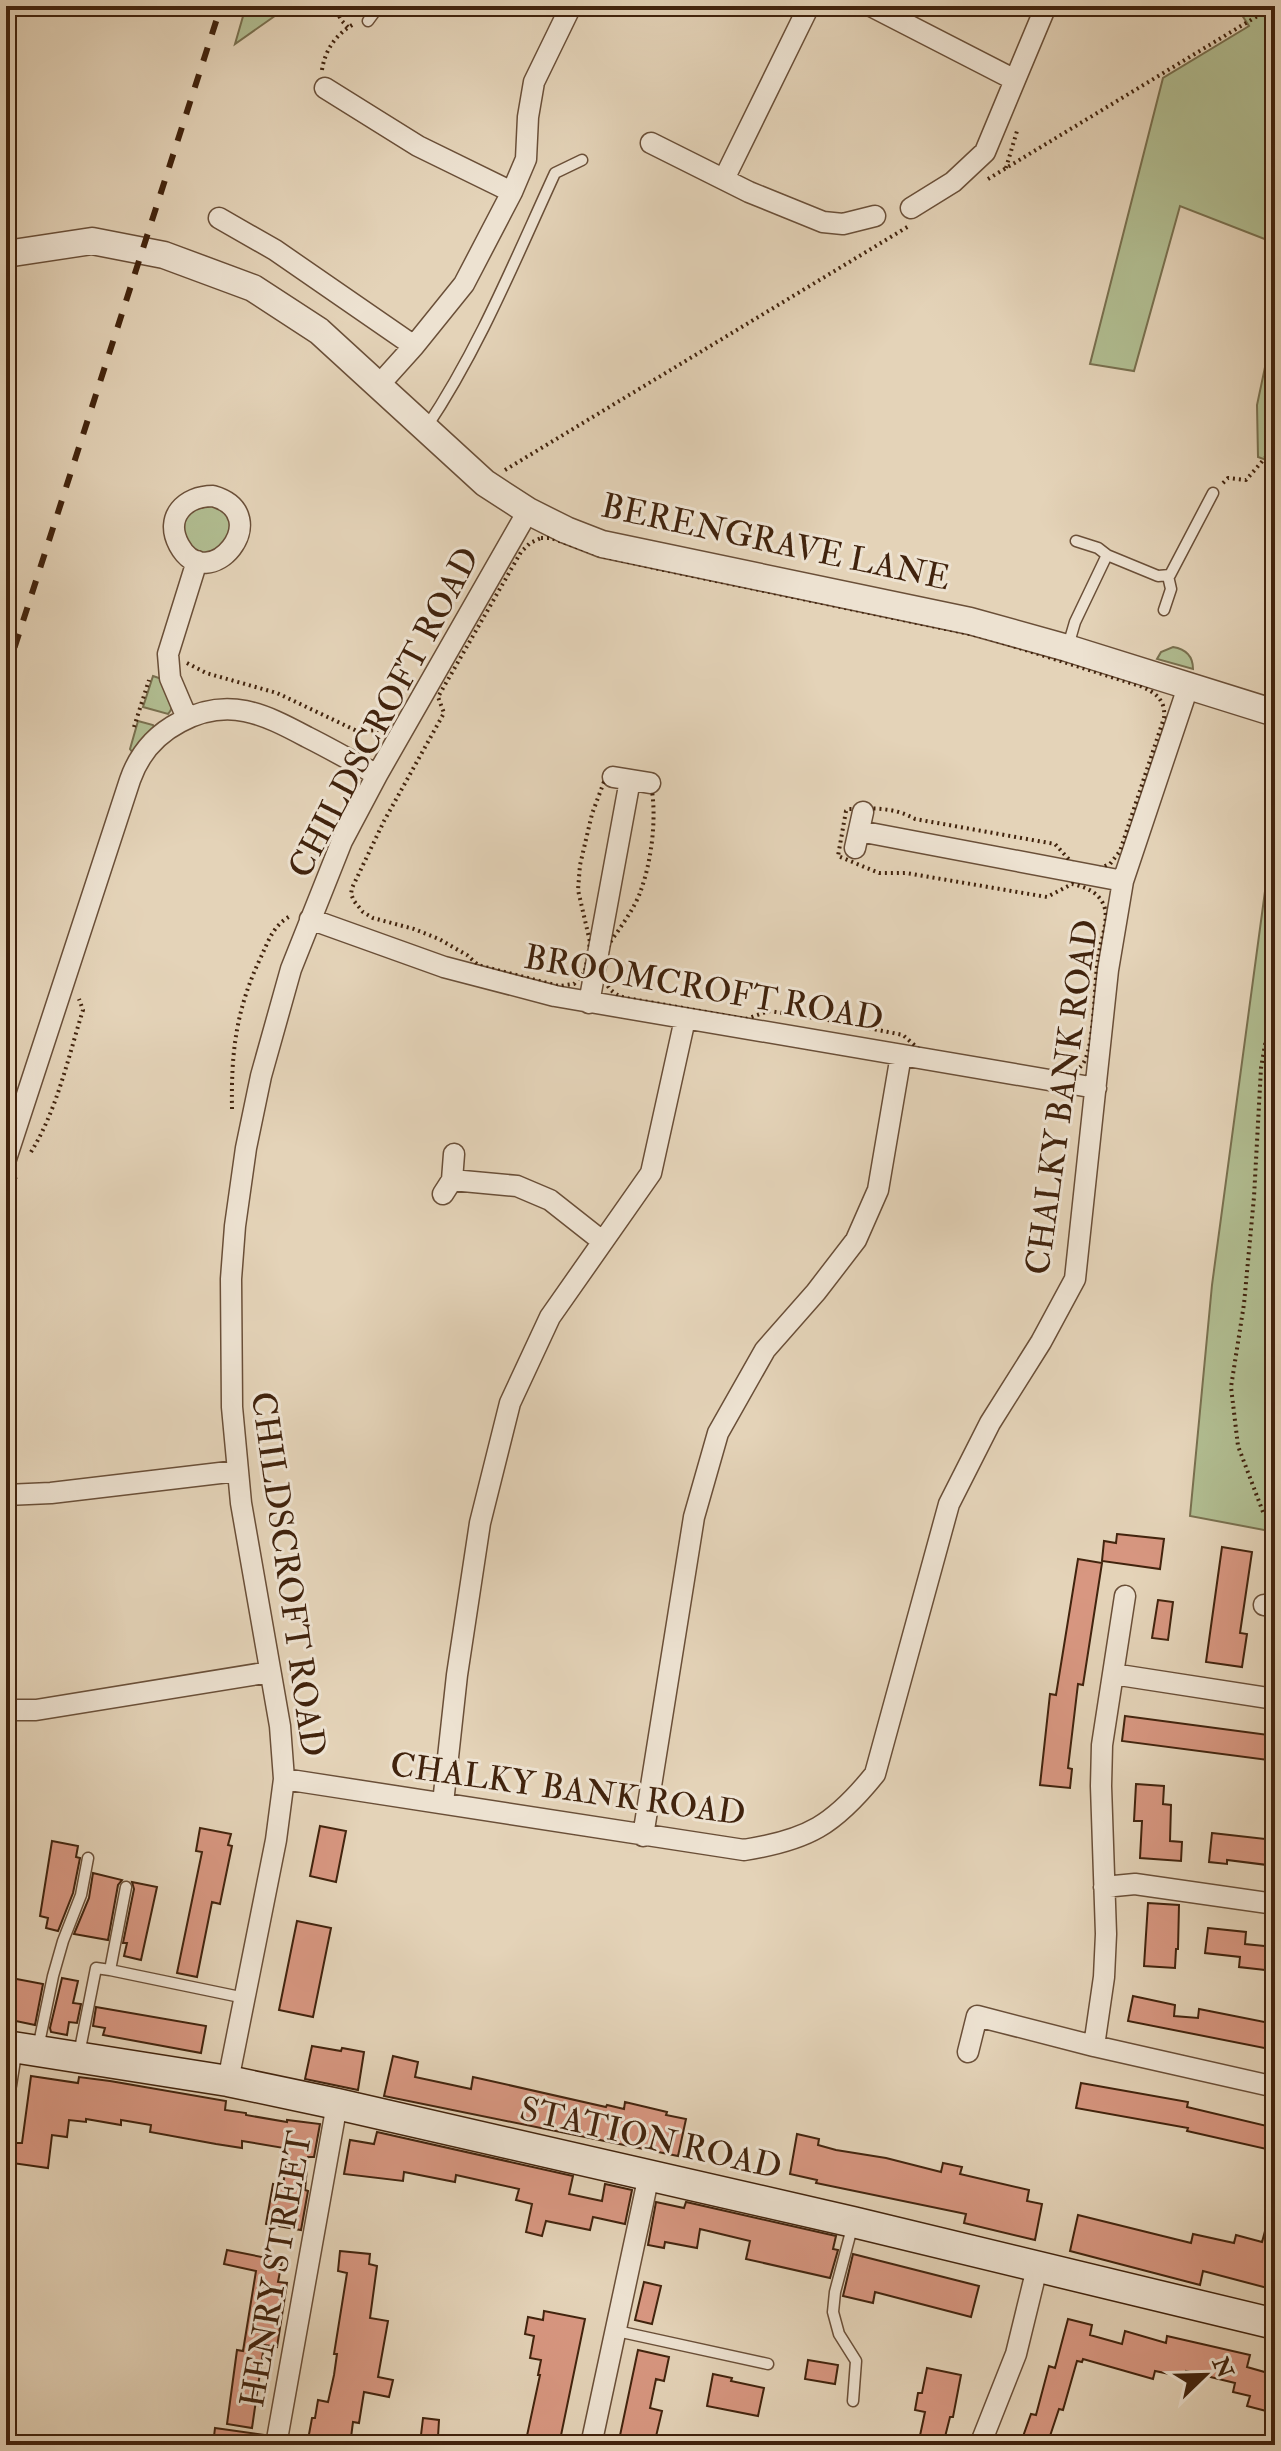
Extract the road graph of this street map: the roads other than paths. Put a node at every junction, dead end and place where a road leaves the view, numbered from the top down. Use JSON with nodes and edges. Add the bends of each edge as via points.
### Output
{"nodes":[{"id":1,"x":379,"y":6,"type":"edge"},
{"id":2,"x":571,"y":6,"type":"edge"},
{"id":3,"x":809,"y":6,"type":"edge"},
{"id":4,"x":871,"y":6,"type":"edge"},
{"id":5,"x":1046,"y":6,"type":"edge"},
{"id":6,"x":368,"y":21,"type":"road end"},
{"id":7,"x":1015,"y":80,"type":"junction"},
{"id":8,"x":325,"y":88,"type":"road end"},
{"id":9,"x":651,"y":143,"type":"dead end"},
{"id":10,"x":582,"y":160,"type":"dead end"},
{"id":11,"x":724,"y":179,"type":"junction"},
{"id":12,"x":512,"y":192,"type":"junction"},
{"id":13,"x":875,"y":216,"type":"dead end"},
{"id":14,"x":912,"y":216,"type":"road end"},
{"id":15,"x":219,"y":218,"type":"dead end"},
{"id":16,"x":6,"y":254,"type":"edge"},
{"id":17,"x":414,"y":346,"type":"junction"},
{"id":18,"x":378,"y":386,"type":"junction"},
{"id":19,"x":425,"y":429,"type":"junction"},
{"id":20,"x":1213,"y":493,"type":"road end"},
{"id":21,"x":528,"y":511,"type":"junction"},
{"id":22,"x":1076,"y":541,"type":"dead end"},
{"id":23,"x":1107,"y":555,"type":"junction"},
{"id":24,"x":197,"y":561,"type":"dead end"},
{"id":25,"x":1168,"y":576,"type":"junction"},
{"id":26,"x":1164,"y":610,"type":"dead end"},
{"id":27,"x":1067,"y":648,"type":"junction"},
{"id":28,"x":1188,"y":687,"type":"junction"},
{"id":29,"x":1275,"y":713,"type":"edge"},
{"id":30,"x":187,"y":718,"type":"junction"},
{"id":31,"x":377,"y":775,"type":"junction"},
{"id":32,"x":650,"y":783,"type":"dead end"},
{"id":33,"x":859,"y":830,"type":"dead end"},
{"id":34,"x":1123,"y":881,"type":"junction"},
{"id":35,"x":310,"y":919,"type":"junction"},
{"id":36,"x":589,"y":1003,"type":"junction"},
{"id":37,"x":685,"y":1019,"type":"junction"},
{"id":38,"x":901,"y":1055,"type":"junction"},
{"id":39,"x":1096,"y":1088,"type":"junction"},
{"id":40,"x":454,"y":1154,"type":"dead end"},
{"id":41,"x":14,"y":1163,"type":"edge"},
{"id":42,"x":602,"y":1241,"type":"junction"},
{"id":43,"x":237,"y":1471,"type":"junction"},
{"id":44,"x":6,"y":1495,"type":"edge"},
{"id":45,"x":1125,"y":1596,"type":"dead end"},
{"id":46,"x":270,"y":1672,"type":"junction"},
{"id":47,"x":1113,"y":1674,"type":"junction"},
{"id":48,"x":1275,"y":1699,"type":"edge"},
{"id":49,"x":6,"y":1710,"type":"edge"},
{"id":50,"x":284,"y":1779,"type":"junction"},
{"id":51,"x":443,"y":1803,"type":"junction"},
{"id":52,"x":643,"y":1836,"type":"junction"},
{"id":53,"x":88,"y":1858,"type":"dead end"},
{"id":54,"x":126,"y":1887,"type":"dead end"},
{"id":55,"x":1104,"y":1887,"type":"junction"},
{"id":56,"x":1275,"y":1904,"type":"edge"},
{"id":57,"x":110,"y":1970,"type":"junction"},
{"id":58,"x":245,"y":1998,"type":"junction"},
{"id":59,"x":1094,"y":2046,"type":"junction"},
{"id":60,"x":18,"y":2047,"type":"edge"},
{"id":61,"x":968,"y":2052,"type":"dead end"},
{"id":62,"x":79,"y":2056,"type":"junction"},
{"id":63,"x":228,"y":2081,"type":"junction"},
{"id":64,"x":6,"y":2085,"type":"edge"},
{"id":65,"x":1275,"y":2087,"type":"edge"},
{"id":66,"x":337,"y":2104,"type":"junction"},
{"id":67,"x":649,"y":2175,"type":"junction"},
{"id":68,"x":853,"y":2222,"type":"junction"},
{"id":69,"x":1037,"y":2268,"type":"junction"},
{"id":70,"x":1275,"y":2324,"type":"edge"},
{"id":71,"x":617,"y":2331,"type":"junction"},
{"id":72,"x":768,"y":2364,"type":"dead end"},
{"id":73,"x":853,"y":2401,"type":"dead end"},
{"id":74,"x":276,"y":2445,"type":"edge"},
{"id":75,"x":591,"y":2445,"type":"edge"},
{"id":76,"x":980,"y":2445,"type":"edge"}],
"edges":[{"from":1,"to":6,"type":"lane"},
{"from":2,"to":12,"type":"street","via":[[534,82],[526,159]]},
{"from":3,"to":11,"type":"street"},
{"from":4,"to":7,"type":"street"},
{"from":5,"to":7,"type":"street"},
{"from":7,"to":14,"type":"street","via":[[985,152]]},
{"from":8,"to":12,"type":"street","via":[[418,146]]},
{"from":9,"to":11,"type":"street"},
{"from":10,"to":19,"type":"lane","via":[[555,173],[451,390]]},
{"from":11,"to":13,"type":"street","via":[[826,223]]},
{"from":12,"to":17,"type":"street","via":[[464,284]]},
{"from":15,"to":17,"type":"street"},
{"from":16,"to":18,"type":"street","name":"BERENGRAVE LANE","via":[[92,241],[189,262],[253,288],[319,331]]},
{"from":17,"to":18,"type":"street"},
{"from":18,"to":19,"type":"street","name":"BERENGRAVE LANE"},
{"from":19,"to":21,"type":"street","name":"BERENGRAVE LANE","via":[[485,483]]},
{"from":20,"to":25,"type":"lane"},
{"from":21,"to":27,"type":"street","name":"BERENGRAVE LANE","via":[[602,544],[970,621]]},
{"from":21,"to":31,"type":"street","name":"CHILDSCROFT ROAD"},
{"from":22,"to":23,"type":"lane"},
{"from":23,"to":25,"type":"lane"},
{"from":23,"to":27,"type":"lane"},
{"from":24,"to":30,"type":"street","via":[[168,654],[170,678]]},
{"from":25,"to":26,"type":"lane","via":[[1171,589]]},
{"from":27,"to":28,"type":"street","name":"BERENGRAVE LANE"},
{"from":28,"to":29,"type":"street","name":"BERENGRAVE LANE"},
{"from":28,"to":34,"type":"street","name":"CHALKY BANK ROAD"},
{"from":30,"to":31,"type":"street","via":[[227,709],[256,713]]},
{"from":30,"to":41,"type":"street","via":[[152,743],[134,768]]},
{"from":31,"to":35,"type":"street","name":"CHILDSCROFT ROAD"},
{"from":32,"to":36,"type":"street","via":[[624,780]]},
{"from":33,"to":34,"type":"street"},
{"from":34,"to":39,"type":"street","name":"CHALKY BANK ROAD"},
{"from":35,"to":36,"type":"street","name":"BROOMCROFT ROAD","via":[[444,967]]},
{"from":35,"to":43,"type":"street","name":"CHILDSCROFT ROAD","via":[[272,1035],[239,1195],[230,1312]]},
{"from":36,"to":37,"type":"street","name":"BROOMCROFT ROAD"},
{"from":37,"to":38,"type":"street","name":"BROOMCROFT ROAD"},
{"from":37,"to":42,"type":"street","via":[[651,1173]]},
{"from":38,"to":39,"type":"street","name":"BROOMCROFT ROAD"},
{"from":38,"to":52,"type":"street","via":[[878,1190],[856,1240],[765,1350],[718,1433],[694,1517]]},
{"from":39,"to":52,"type":"street","name":"CHALKY BANK ROAD","via":[[1075,1279],[949,1504],[875,1774],[822,1827],[784,1844],[744,1850]]},
{"from":40,"to":42,"type":"street","via":[[448,1187],[517,1186],[550,1200]]},
{"from":42,"to":51,"type":"street","via":[[550,1317],[510,1403],[480,1523]]},
{"from":43,"to":44,"type":"street"},
{"from":43,"to":46,"type":"street","name":"CHILDSCROFT ROAD"},
{"from":45,"to":47,"type":"street"},
{"from":46,"to":49,"type":"street","via":[[36,1710]]},
{"from":46,"to":50,"type":"street","name":"CHILDSCROFT ROAD"},
{"from":47,"to":48,"type":"street"},
{"from":47,"to":55,"type":"street","via":[[1102,1745]]},
{"from":50,"to":51,"type":"street","name":"CHALKY BANK ROAD"},
{"from":50,"to":58,"type":"street","name":"CHILDSCROFT ROAD"},
{"from":51,"to":52,"type":"street","name":"CHALKY BANK ROAD"},
{"from":53,"to":60,"type":"lane","via":[[53,1976]]},
{"from":54,"to":57,"type":"lane"},
{"from":55,"to":56,"type":"street","via":[[1135,1884]]},
{"from":55,"to":59,"type":"street","via":[[1104,1977]]},
{"from":57,"to":58,"type":"lane"},
{"from":57,"to":62,"type":"lane","via":[[96,1968]]},
{"from":58,"to":63,"type":"street","name":"CHILDSCROFT ROAD"},
{"from":59,"to":61,"type":"street","via":[[977,2016]]},
{"from":59,"to":65,"type":"street"},
{"from":60,"to":62,"type":"main road","name":"STATION ROAD"},
{"from":60,"to":64,"type":"street"},
{"from":62,"to":63,"type":"main road","name":"STATION ROAD"},
{"from":63,"to":66,"type":"main road","name":"STATION ROAD"},
{"from":66,"to":67,"type":"main road","name":"STATION ROAD"},
{"from":66,"to":74,"type":"street","name":"HENRY STREET"},
{"from":67,"to":68,"type":"main road","name":"STATION ROAD"},
{"from":67,"to":71,"type":"street"},
{"from":68,"to":69,"type":"main road","name":"STATION ROAD"},
{"from":68,"to":73,"type":"lane","via":[[833,2312],[856,2361]]},
{"from":69,"to":70,"type":"main road","name":"STATION ROAD"},
{"from":69,"to":76,"type":"street","via":[[1016,2354]]},
{"from":71,"to":72,"type":"lane"},
{"from":71,"to":75,"type":"street"}]}
